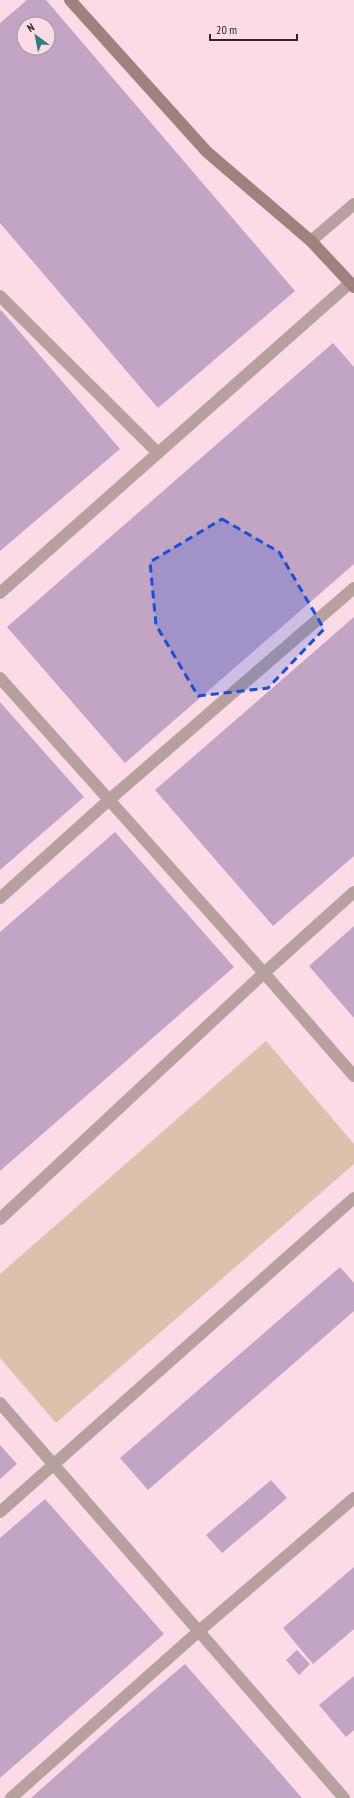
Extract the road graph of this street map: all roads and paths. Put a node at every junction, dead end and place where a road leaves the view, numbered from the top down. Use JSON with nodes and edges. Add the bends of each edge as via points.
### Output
{"nodes":[{"id":1,"x":70,"y":0,"type":"edge"},
{"id":2,"x":354,"y":204,"type":"edge"},
{"id":3,"x":311,"y":241,"type":"junction"},
{"id":4,"x":352,"y":285,"type":"edge"},
{"id":5,"x":0,"y":296,"type":"edge"},
{"id":6,"x":158,"y":453,"type":"junction"},
{"id":7,"x":354,"y":588,"type":"edge"},
{"id":8,"x":0,"y":593,"type":"edge"},
{"id":9,"x":0,"y":678,"type":"edge"},
{"id":10,"x":109,"y":800,"type":"junction"},
{"id":11,"x":354,"y":892,"type":"edge"},
{"id":12,"x":0,"y":898,"type":"edge"},
{"id":13,"x":264,"y":972,"type":"junction"},
{"id":14,"x":354,"y":1076,"type":"edge"},
{"id":15,"x":354,"y":1198,"type":"edge"},
{"id":16,"x":0,"y":1219,"type":"edge"},
{"id":17,"x":0,"y":1403,"type":"edge"},
{"id":18,"x":55,"y":1465,"type":"junction"},
{"id":19,"x":354,"y":1498,"type":"edge"},
{"id":20,"x":0,"y":1512,"type":"edge"},
{"id":21,"x":199,"y":1631,"type":"junction"},
{"id":22,"x":11,"y":1798,"type":"edge"},
{"id":23,"x":344,"y":1798,"type":"edge"}],
"edges":[{"from":1,"to":3,"type":"street","via":[[207,152]]},
{"from":2,"to":3,"type":"street"},
{"from":3,"to":4,"type":"street"},
{"from":4,"to":6,"type":"street"},
{"from":5,"to":6,"type":"street"},
{"from":6,"to":8,"type":"street"},
{"from":7,"to":10,"type":"street"},
{"from":9,"to":10,"type":"street"},
{"from":10,"to":12,"type":"street"},
{"from":10,"to":13,"type":"street"},
{"from":11,"to":13,"type":"street"},
{"from":13,"to":14,"type":"street"},
{"from":13,"to":16,"type":"street"},
{"from":15,"to":18,"type":"street"},
{"from":17,"to":18,"type":"street"},
{"from":18,"to":20,"type":"street"},
{"from":18,"to":21,"type":"street"},
{"from":19,"to":21,"type":"street"},
{"from":21,"to":22,"type":"street"},
{"from":21,"to":23,"type":"street"}]}
